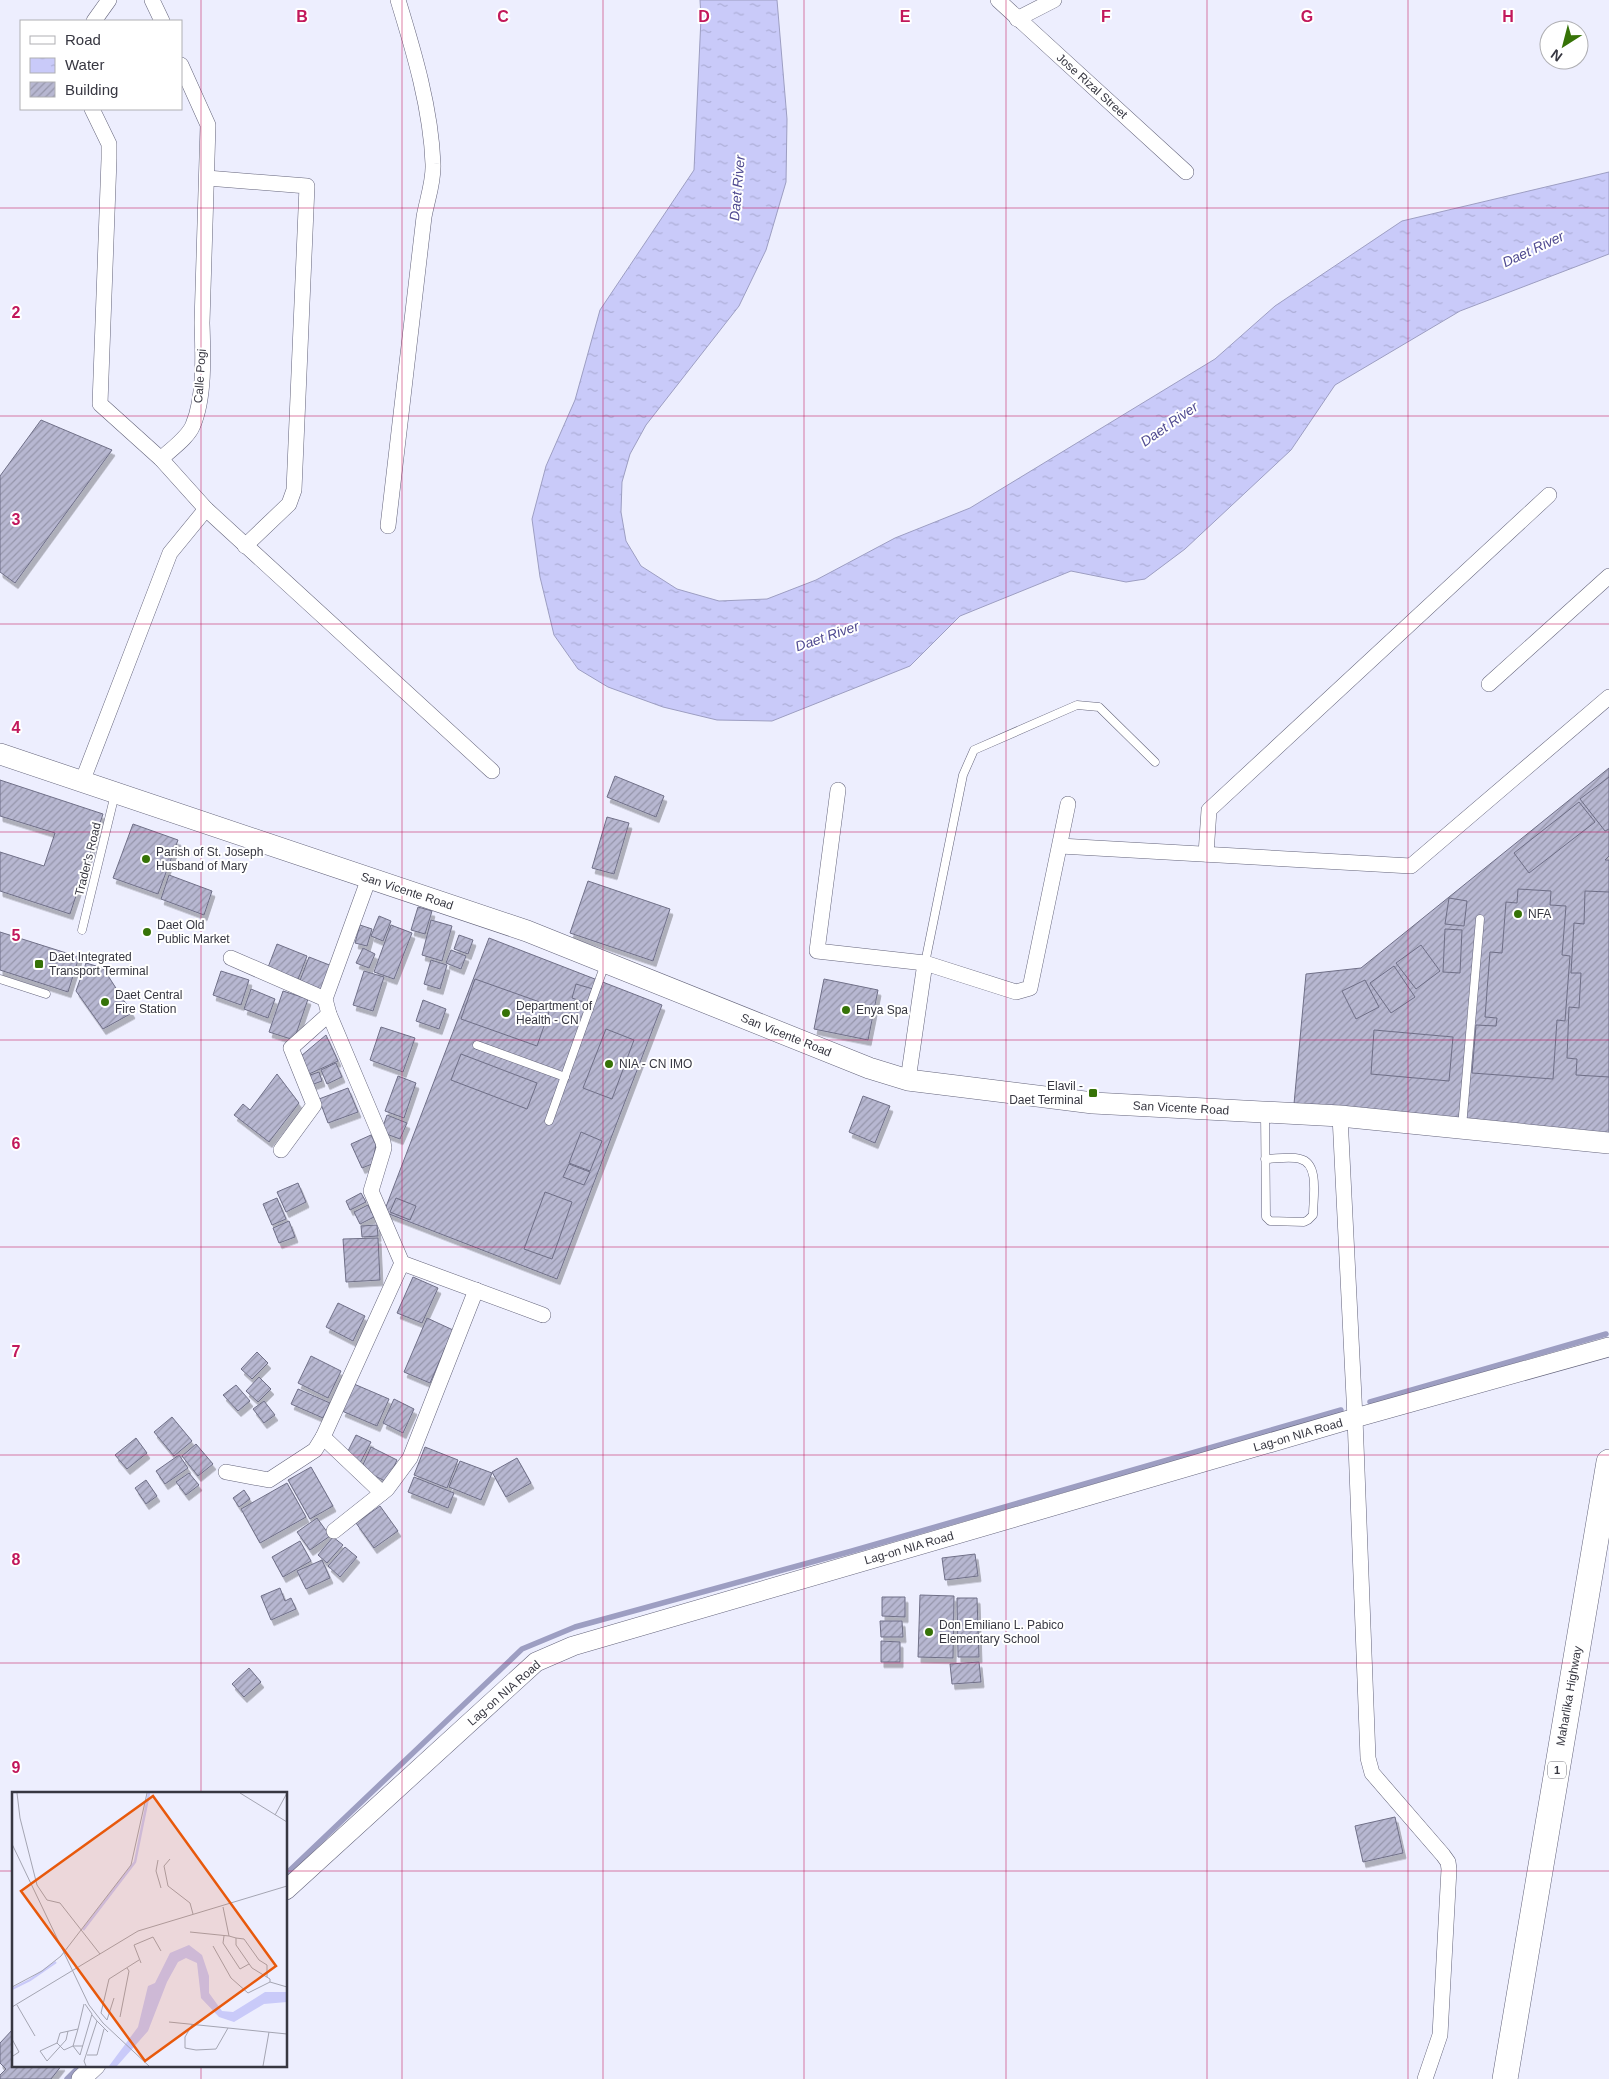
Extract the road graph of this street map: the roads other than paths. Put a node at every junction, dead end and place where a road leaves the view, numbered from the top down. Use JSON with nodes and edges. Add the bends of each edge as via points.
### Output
{"nodes":[{"id":1,"x":109,"y":0,"type":"edge"},
{"id":2,"x":152,"y":0,"type":"edge"},
{"id":3,"x":398,"y":0,"type":"edge"},
{"id":4,"x":998,"y":0,"type":"edge"},
{"id":5,"x":1054,"y":0,"type":"edge"},
{"id":6,"x":1017,"y":19,"type":"junction"},
{"id":7,"x":95,"y":20,"type":"edge"},
{"id":8,"x":162,"y":20,"type":"edge"},
{"id":9,"x":182,"y":67,"type":"edge"},
{"id":10,"x":92,"y":110,"type":"edge"},
{"id":11,"x":1186,"y":172,"type":"dead end"},
{"id":12,"x":207,"y":178,"type":"junction"},
{"id":13,"x":161,"y":459,"type":"junction"},
{"id":14,"x":1548,"y":496,"type":"dead end"},
{"id":15,"x":206,"y":509,"type":"junction"},
{"id":16,"x":388,"y":526,"type":"dead end"},
{"id":17,"x":245,"y":546,"type":"junction"},
{"id":18,"x":1609,"y":576,"type":"edge"},
{"id":19,"x":1489,"y":684,"type":"dead end"},
{"id":20,"x":1609,"y":697,"type":"edge"},
{"id":21,"x":0,"y":754,"type":"edge"},
{"id":22,"x":1156,"y":762,"type":"dead end"},
{"id":23,"x":492,"y":771,"type":"dead end"},
{"id":24,"x":82,"y":782,"type":"junction"},
{"id":25,"x":838,"y":790,"type":"dead end"},
{"id":26,"x":115,"y":794,"type":"junction"},
{"id":27,"x":1068,"y":804,"type":"dead end"},
{"id":28,"x":1060,"y":846,"type":"junction"},
{"id":29,"x":1206,"y":854,"type":"junction"},
{"id":30,"x":370,"y":878,"type":"junction"},
{"id":31,"x":1480,"y":919,"type":"dead end"},
{"id":32,"x":82,"y":930,"type":"dead end"},
{"id":33,"x":231,"y":958,"type":"dead end"},
{"id":34,"x":606,"y":962,"type":"junction"},
{"id":35,"x":926,"y":963,"type":"junction"},
{"id":36,"x":0,"y":980,"type":"edge"},
{"id":37,"x":46,"y":994,"type":"dead end"},
{"id":38,"x":327,"y":1006,"type":"junction"},
{"id":39,"x":477,"y":1045,"type":"dead end"},
{"id":40,"x":565,"y":1077,"type":"junction"},
{"id":41,"x":908,"y":1080,"type":"junction"},
{"id":42,"x":1265,"y":1112,"type":"junction"},
{"id":43,"x":1340,"y":1116,"type":"junction"},
{"id":44,"x":549,"y":1121,"type":"dead end"},
{"id":45,"x":1462,"y":1129,"type":"junction"},
{"id":46,"x":1609,"y":1143,"type":"edge"},
{"id":47,"x":281,"y":1150,"type":"dead end"},
{"id":48,"x":1265,"y":1159,"type":"junction"},
{"id":49,"x":402,"y":1263,"type":"junction"},
{"id":50,"x":476,"y":1290,"type":"junction"},
{"id":51,"x":544,"y":1315,"type":"dead end"},
{"id":52,"x":1609,"y":1347,"type":"edge"},
{"id":53,"x":1355,"y":1418,"type":"junction"},
{"id":54,"x":323,"y":1436,"type":"junction"},
{"id":55,"x":1609,"y":1462,"type":"edge"},
{"id":56,"x":226,"y":1472,"type":"dead end"},
{"id":57,"x":382,"y":1493,"type":"junction"},
{"id":58,"x":334,"y":1532,"type":"dead end"},
{"id":59,"x":288,"y":1888,"type":"edge"},
{"id":60,"x":95,"y":2066,"type":"edge"},
{"id":61,"x":81,"y":2079,"type":"edge"},
{"id":62,"x":1425,"y":2079,"type":"edge"},
{"id":63,"x":1505,"y":2079,"type":"edge"}],
"edges":[{"from":1,"to":7,"type":"street"},
{"from":2,"to":8,"type":"street"},
{"from":3,"to":16,"type":"street","via":[[413,47],[429,124],[433,166],[424,217]]},
{"from":4,"to":6,"type":"street","name":"Jose Rizal Street"},
{"from":5,"to":6,"type":"street"},
{"from":6,"to":11,"type":"street","name":"Jose Rizal Street"},
{"from":9,"to":12,"type":"street","name":"Calle Pogi","via":[[208,125]]},
{"from":10,"to":13,"type":"street","via":[[108,144],[109,159],[100,404]]},
{"from":12,"to":13,"type":"street","name":"Calle Pogi","via":[[199,404],[193,426]]},
{"from":12,"to":17,"type":"street","via":[[307,186],[294,490],[289,504]]},
{"from":13,"to":15,"type":"street"},
{"from":14,"to":29,"type":"street","via":[[1209,810]]},
{"from":15,"to":17,"type":"street"},
{"from":15,"to":24,"type":"street","via":[[170,553]]},
{"from":17,"to":23,"type":"street"},
{"from":18,"to":19,"type":"street"},
{"from":20,"to":29,"type":"street","via":[[1411,866]]},
{"from":21,"to":24,"type":"main road","name":"San Vicente Road"},
{"from":22,"to":35,"type":"lane","via":[[1099,707],[1077,705],[974,750],[963,775]]},
{"from":24,"to":26,"type":"main road","name":"San Vicente Road"},
{"from":25,"to":35,"type":"street","via":[[817,951]]},
{"from":26,"to":30,"type":"main road","name":"San Vicente Road"},
{"from":26,"to":32,"type":"lane","name":"Trader's Road"},
{"from":27,"to":28,"type":"street"},
{"from":28,"to":29,"type":"street"},
{"from":28,"to":35,"type":"street","via":[[1030,988],[1016,992]]},
{"from":30,"to":34,"type":"main road","name":"San Vicente Road","via":[[527,931]]},
{"from":30,"to":38,"type":"street"},
{"from":31,"to":45,"type":"lane"},
{"from":33,"to":38,"type":"street"},
{"from":34,"to":40,"type":"lane"},
{"from":34,"to":41,"type":"main road","name":"San Vicente Road","via":[[869,1068]]},
{"from":35,"to":41,"type":"street"},
{"from":36,"to":37,"type":"lane"},
{"from":38,"to":47,"type":"street","via":[[291,1048],[314,1105]]},
{"from":38,"to":49,"type":"street","via":[[383,1142],[371,1191]]},
{"from":39,"to":40,"type":"lane"},
{"from":40,"to":44,"type":"lane"},
{"from":41,"to":42,"type":"main road","name":"San Vicente Road","via":[[1093,1104]]},
{"from":42,"to":43,"type":"main road","name":"San Vicente Road"},
{"from":42,"to":48,"type":"lane"},
{"from":43,"to":45,"type":"main road","name":"San Vicente Road"},
{"from":43,"to":53,"type":"street"},
{"from":45,"to":46,"type":"main road","name":"San Vicente Road"},
{"from":48,"to":48,"type":"lane","via":[[1300,1158],[1308,1162],[1314,1172],[1312,1215],[1308,1220],[1270,1221],[1266,1217]]},
{"from":49,"to":50,"type":"street"},
{"from":49,"to":54,"type":"street"},
{"from":50,"to":51,"type":"street"},
{"from":50,"to":57,"type":"street","via":[[410,1458]]},
{"from":52,"to":53,"type":"street","name":"Lag-on NIA Road"},
{"from":53,"to":59,"type":"street","name":"Lag-on NIA Road","via":[[573,1646],[536,1662]]},
{"from":53,"to":62,"type":"street","via":[[1369,1766],[1448,1862],[1450,1869],[1440,2035]]},
{"from":54,"to":56,"type":"street","via":[[315,1450],[269,1480]]},
{"from":54,"to":57,"type":"street"},
{"from":55,"to":63,"type":"highway","name":"Maharlika Highway","number":"1"},
{"from":57,"to":58,"type":"street"},
{"from":60,"to":61,"type":"street"}]}
